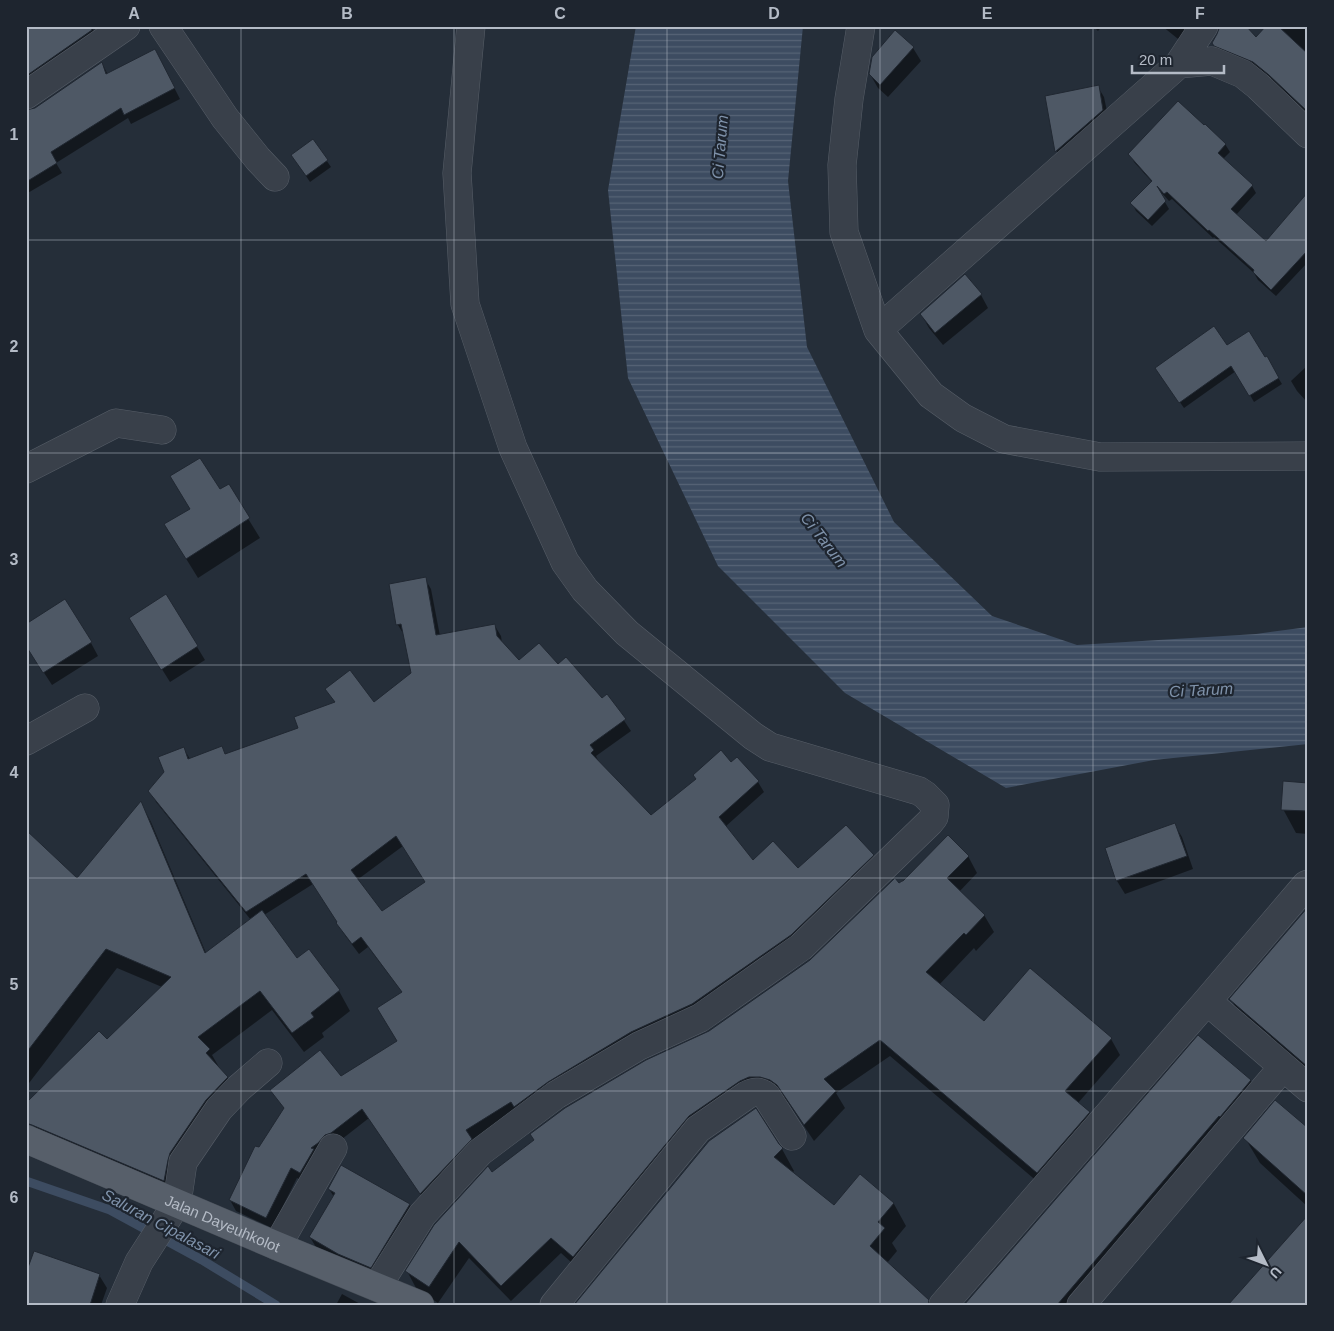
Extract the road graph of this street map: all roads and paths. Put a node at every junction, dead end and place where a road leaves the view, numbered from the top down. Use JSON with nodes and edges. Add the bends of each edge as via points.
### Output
{"nodes":[{"id":1,"x":126,"y":26,"type":"edge"},
{"id":2,"x":164,"y":26,"type":"edge"},
{"id":3,"x":471,"y":26,"type":"edge"},
{"id":4,"x":861,"y":26,"type":"edge"},
{"id":5,"x":1204,"y":26,"type":"edge"},
{"id":6,"x":1179,"y":64,"type":"junction"},
{"id":7,"x":26,"y":95,"type":"edge"},
{"id":8,"x":1308,"y":134,"type":"edge"},
{"id":9,"x":276,"y":177,"type":"dead end"},
{"id":10,"x":878,"y":330,"type":"junction"},
{"id":11,"x":162,"y":430,"type":"dead end"},
{"id":12,"x":1308,"y":456,"type":"edge"},
{"id":13,"x":26,"y":469,"type":"edge"},
{"id":14,"x":84,"y":708,"type":"dead end"},
{"id":15,"x":26,"y":741,"type":"edge"},
{"id":16,"x":1308,"y":884,"type":"edge"},
{"id":17,"x":1207,"y":1001,"type":"junction"},
{"id":18,"x":268,"y":1062,"type":"dead end"},
{"id":19,"x":1283,"y":1067,"type":"junction"},
{"id":20,"x":1308,"y":1088,"type":"edge"},
{"id":21,"x":792,"y":1136,"type":"dead end"},
{"id":22,"x":26,"y":1138,"type":"edge"},
{"id":23,"x":333,"y":1148,"type":"dead end"},
{"id":24,"x":171,"y":1212,"type":"junction"},
{"id":25,"x":277,"y":1246,"type":"junction"},
{"id":26,"x":377,"y":1287,"type":"junction"},
{"id":27,"x":120,"y":1305,"type":"edge"},
{"id":28,"x":420,"y":1305,"type":"edge"},
{"id":29,"x":554,"y":1305,"type":"edge"},
{"id":30,"x":943,"y":1305,"type":"edge"},
{"id":31,"x":1081,"y":1305,"type":"edge"}],
"edges":[{"from":1,"to":7,"type":"street"},
{"from":2,"to":9,"type":"street","via":[[225,118]]},
{"from":3,"to":26,"type":"street","via":[[457,173],[465,304],[513,448],[565,562],[584,590],[626,633],[753,736],[770,747],[919,791],[935,805],[930,822],[801,947],[700,1018],[639,1046],[556,1095],[480,1152],[422,1215]]},
{"from":4,"to":10,"type":"street","via":[[842,165],[844,232]]},
{"from":5,"to":6,"type":"street"},
{"from":6,"to":8,"type":"street","via":[[1212,61],[1243,74]]},
{"from":6,"to":10,"type":"street"},
{"from":10,"to":12,"type":"street","via":[[931,395],[963,418],[1004,439],[1100,457]]},
{"from":11,"to":13,"type":"street","via":[[116,422]]},
{"from":14,"to":15,"type":"street"},
{"from":16,"to":17,"type":"street"},
{"from":17,"to":19,"type":"street"},
{"from":17,"to":30,"type":"street"},
{"from":18,"to":24,"type":"street","via":[[219,1109],[183,1162]]},
{"from":19,"to":20,"type":"street"},
{"from":19,"to":31,"type":"street"},
{"from":21,"to":29,"type":"street","via":[[767,1097],[756,1092],[698,1129]]},
{"from":22,"to":24,"type":"main road","name":"Jalan Dayeuhkolot"},
{"from":23,"to":25,"type":"street"},
{"from":24,"to":25,"type":"main road","name":"Jalan Dayeuhkolot"},
{"from":24,"to":27,"type":"street","via":[[144,1255]]},
{"from":25,"to":26,"type":"main road","name":"Jalan Dayeuhkolot"},
{"from":26,"to":28,"type":"main road","name":"Jalan Dayeuhkolot"}]}
